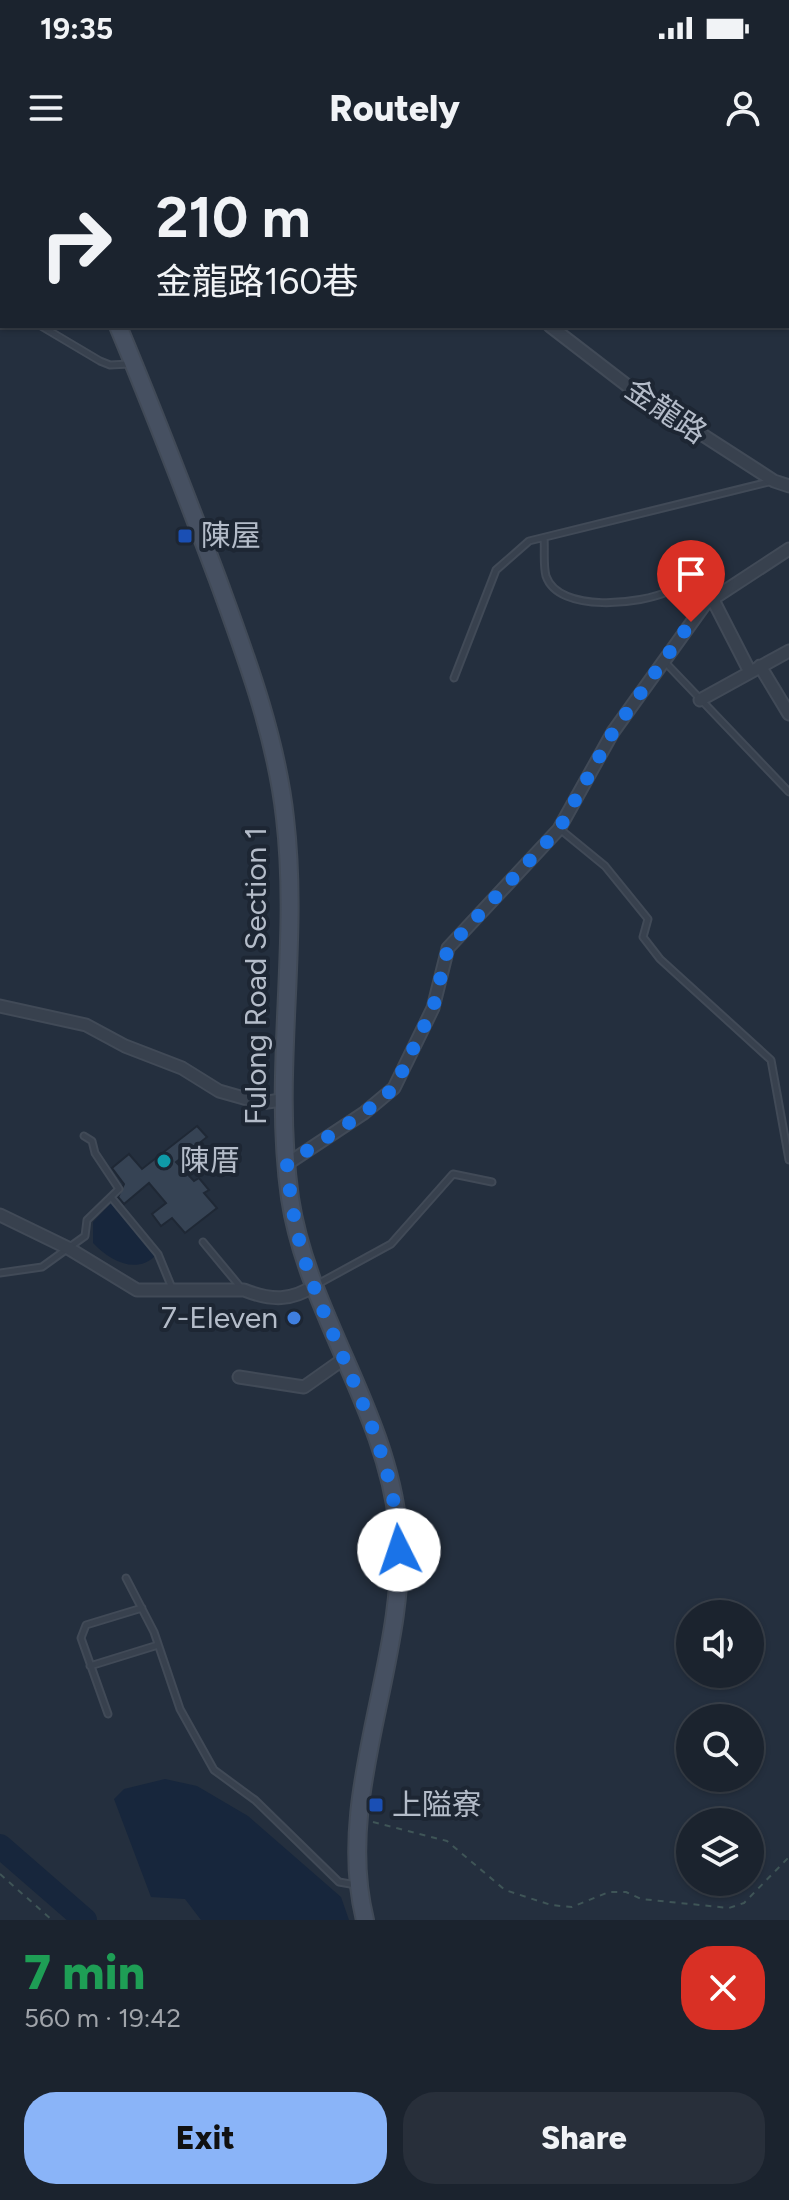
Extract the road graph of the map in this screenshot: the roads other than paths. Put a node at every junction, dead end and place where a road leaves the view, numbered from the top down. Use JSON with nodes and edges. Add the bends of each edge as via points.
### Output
{"nodes":[{"id":1,"x":44,"y":328,"type":"edge"},
{"id":2,"x":119,"y":328,"type":"edge"},
{"id":3,"x":553,"y":328,"type":"edge"},
{"id":4,"x":134,"y":364,"type":"junction"},
{"id":5,"x":774,"y":481,"type":"junction"},
{"id":6,"x":789,"y":486,"type":"edge"},
{"id":7,"x":544,"y":538,"type":"junction"},
{"id":8,"x":789,"y":549,"type":"edge"},
{"id":9,"x":669,"y":591,"type":"dead end"},
{"id":10,"x":712,"y":598,"type":"junction"},
{"id":11,"x":789,"y":651,"type":"edge"},
{"id":12,"x":662,"y":660,"type":"junction"},
{"id":13,"x":755,"y":669,"type":"junction"},
{"id":14,"x":454,"y":678,"type":"dead end"},
{"id":15,"x":700,"y":700,"type":"junction"},
{"id":16,"x":789,"y":714,"type":"edge"},
{"id":17,"x":789,"y":792,"type":"edge"},
{"id":18,"x":559,"y":829,"type":"junction"},
{"id":19,"x":0,"y":1006,"type":"edge"},
{"id":20,"x":281,"y":1100,"type":"junction"},
{"id":21,"x":84,"y":1136,"type":"dead end"},
{"id":22,"x":789,"y":1160,"type":"edge"},
{"id":23,"x":287,"y":1164,"type":"junction"},
{"id":24,"x":492,"y":1182,"type":"dead end"},
{"id":25,"x":111,"y":1197,"type":"junction"},
{"id":26,"x":0,"y":1215,"type":"edge"},
{"id":27,"x":203,"y":1242,"type":"dead end"},
{"id":28,"x":68,"y":1248,"type":"junction"},
{"id":29,"x":0,"y":1273,"type":"edge"},
{"id":30,"x":316,"y":1285,"type":"junction"},
{"id":31,"x":242,"y":1290,"type":"junction"},
{"id":32,"x":174,"y":1293,"type":"junction"},
{"id":33,"x":345,"y":1358,"type":"junction"},
{"id":34,"x":239,"y":1377,"type":"dead end"},
{"id":35,"x":126,"y":1578,"type":"dead end"},
{"id":36,"x":142,"y":1608,"type":"junction"},
{"id":37,"x":158,"y":1645,"type":"junction"},
{"id":38,"x":90,"y":1666,"type":"junction"},
{"id":39,"x":108,"y":1714,"type":"dead end"},
{"id":40,"x":361,"y":1886,"type":"junction"},
{"id":41,"x":365,"y":1920,"type":"edge"}],
"edges":[{"from":1,"to":4,"type":"lane","via":[[100,361]]},
{"from":2,"to":4,"type":"main road","name":"Fulong Road Section 1"},
{"from":3,"to":5,"type":"street","name":"金龍路","via":[[633,390]]},
{"from":4,"to":20,"type":"main road","name":"Fulong Road Section 1","via":[[242,645],[276,770],[288,877]]},
{"from":5,"to":6,"type":"street","name":"金龍路"},
{"from":5,"to":7,"type":"lane"},
{"from":7,"to":9,"type":"lane","via":[[546,576],[559,592],[625,604]]},
{"from":7,"to":14,"type":"lane","via":[[529,541],[496,570]]},
{"from":8,"to":10,"type":"street"},
{"from":10,"to":12,"type":"street"},
{"from":10,"to":13,"type":"street"},
{"from":11,"to":13,"type":"street"},
{"from":12,"to":15,"type":"lane"},
{"from":12,"to":18,"type":"street","via":[[613,732]]},
{"from":13,"to":15,"type":"street"},
{"from":13,"to":16,"type":"street"},
{"from":15,"to":17,"type":"lane"},
{"from":18,"to":22,"type":"lane","via":[[605,866],[648,919],[643,937],[660,959],[771,1060]]},
{"from":18,"to":23,"type":"street","via":[[448,948],[433,1008],[394,1088]]},
{"from":19,"to":20,"type":"street","via":[[86,1025],[182,1068],[219,1091],[261,1103]]},
{"from":20,"to":23,"type":"main road","name":"Fulong Road Section 1"},
{"from":21,"to":25,"type":"lane","via":[[119,1189]]},
{"from":23,"to":30,"type":"main road","name":"Fulong Road Section 1","via":[[290,1201]]},
{"from":24,"to":30,"type":"lane","via":[[453,1174],[391,1244]]},
{"from":25,"to":28,"type":"lane","via":[[87,1220],[85,1236]]},
{"from":25,"to":32,"type":"lane","via":[[158,1254]]},
{"from":26,"to":28,"type":"street"},
{"from":27,"to":31,"type":"lane"},
{"from":28,"to":29,"type":"lane","via":[[42,1267]]},
{"from":28,"to":32,"type":"street","via":[[137,1290]]},
{"from":30,"to":31,"type":"street","via":[[287,1299]]},
{"from":30,"to":33,"type":"main road","name":"Fulong Road Section 1"},
{"from":31,"to":32,"type":"street"},
{"from":33,"to":34,"type":"street","via":[[304,1387]]},
{"from":33,"to":40,"type":"main road","name":"Fulong Road Section 1","via":[[381,1451],[398,1529],[396,1611],[360,1819]]},
{"from":35,"to":36,"type":"lane"},
{"from":36,"to":37,"type":"lane"},
{"from":36,"to":38,"type":"lane","via":[[86,1625],[81,1638]]},
{"from":37,"to":38,"type":"lane"},
{"from":37,"to":40,"type":"lane","via":[[180,1709],[214,1770],[255,1800],[339,1882]]},
{"from":38,"to":39,"type":"lane"},
{"from":40,"to":41,"type":"main road","name":"Fulong Road Section 1"}]}
